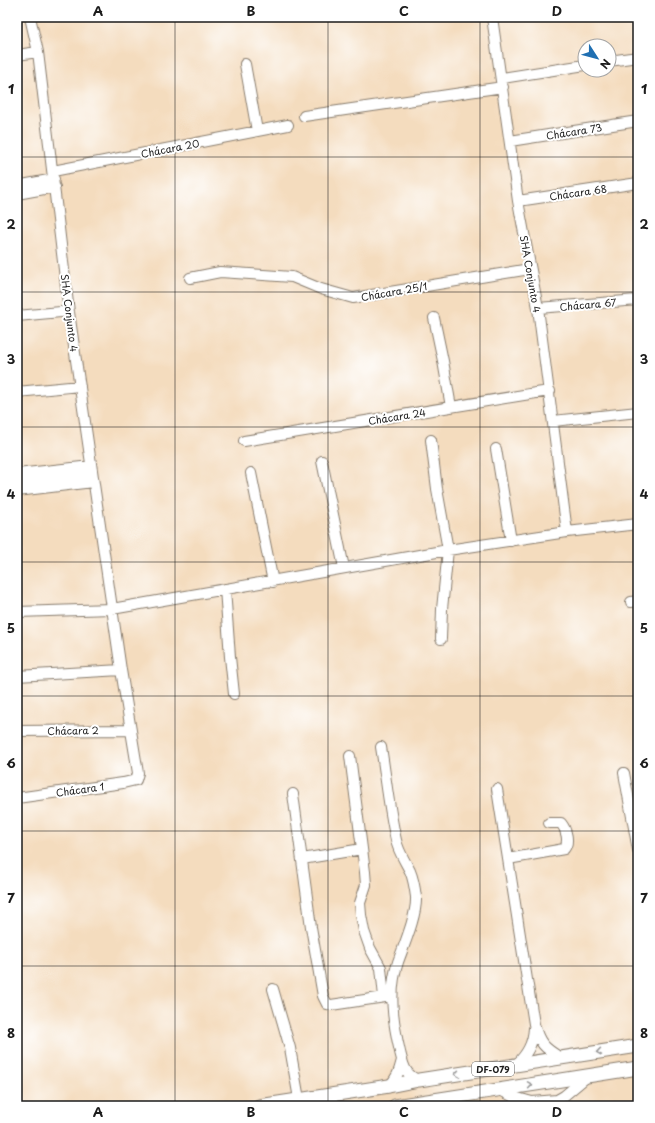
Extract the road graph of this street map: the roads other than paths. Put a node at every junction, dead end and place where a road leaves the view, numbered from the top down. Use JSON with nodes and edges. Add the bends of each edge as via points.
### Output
{"nodes":[{"id":1,"x":30,"y":17,"type":"edge"},
{"id":2,"x":492,"y":17,"type":"edge"},
{"id":3,"x":38,"y":52,"type":"junction"},
{"id":4,"x":17,"y":55,"type":"edge"},
{"id":5,"x":638,"y":57,"type":"edge"},
{"id":6,"x":617,"y":60,"type":"edge"},
{"id":7,"x":245,"y":64,"type":"dead end"},
{"id":8,"x":577,"y":67,"type":"edge"},
{"id":9,"x":502,"y":82,"type":"junction"},
{"id":10,"x":304,"y":116,"type":"dead end"},
{"id":11,"x":638,"y":121,"type":"edge"},
{"id":12,"x":288,"y":125,"type":"dead end"},
{"id":13,"x":257,"y":131,"type":"junction"},
{"id":14,"x":510,"y":141,"type":"junction"},
{"id":15,"x":54,"y":179,"type":"junction"},
{"id":16,"x":638,"y":183,"type":"edge"},
{"id":17,"x":17,"y":186,"type":"edge"},
{"id":18,"x":17,"y":194,"type":"edge"},
{"id":19,"x":518,"y":201,"type":"junction"},
{"id":20,"x":530,"y":269,"type":"junction"},
{"id":21,"x":190,"y":278,"type":"dead end"},
{"id":22,"x":638,"y":300,"type":"edge"},
{"id":23,"x":538,"y":308,"type":"junction"},
{"id":24,"x":69,"y":312,"type":"junction"},
{"id":25,"x":17,"y":316,"type":"edge"},
{"id":26,"x":434,"y":318,"type":"dead end"},
{"id":27,"x":80,"y":386,"type":"junction"},
{"id":28,"x":17,"y":392,"type":"edge"},
{"id":29,"x":550,"y":392,"type":"junction"},
{"id":30,"x":451,"y":407,"type":"junction"},
{"id":31,"x":638,"y":412,"type":"edge"},
{"id":32,"x":553,"y":421,"type":"junction"},
{"id":33,"x":430,"y":440,"type":"dead end"},
{"id":34,"x":244,"y":441,"type":"dead end"},
{"id":35,"x":496,"y":449,"type":"dead end"},
{"id":36,"x":322,"y":461,"type":"dead end"},
{"id":37,"x":251,"y":473,"type":"dead end"},
{"id":38,"x":17,"y":474,"type":"edge"},
{"id":39,"x":92,"y":475,"type":"junction"},
{"id":40,"x":17,"y":483,"type":"edge"},
{"id":41,"x":17,"y":491,"type":"edge"},
{"id":42,"x":638,"y":524,"type":"edge"},
{"id":43,"x":568,"y":532,"type":"junction"},
{"id":44,"x":511,"y":541,"type":"junction"},
{"id":45,"x":448,"y":550,"type":"junction"},
{"id":46,"x":344,"y":568,"type":"junction"},
{"id":47,"x":273,"y":582,"type":"junction"},
{"id":48,"x":225,"y":589,"type":"junction"},
{"id":49,"x":112,"y":609,"type":"junction"},
{"id":50,"x":17,"y":612,"type":"edge"},
{"id":51,"x":441,"y":639,"type":"dead end"},
{"id":52,"x":121,"y":670,"type":"junction"},
{"id":53,"x":17,"y":676,"type":"edge"},
{"id":54,"x":234,"y":694,"type":"dead end"},
{"id":55,"x":130,"y":730,"type":"junction"},
{"id":56,"x":17,"y":731,"type":"edge"},
{"id":57,"x":381,"y":747,"type":"dead end"},
{"id":58,"x":350,"y":756,"type":"dead end"},
{"id":59,"x":138,"y":773,"type":"joint"},
{"id":60,"x":624,"y":774,"type":"dead end"},
{"id":61,"x":498,"y":789,"type":"dead end"},
{"id":62,"x":294,"y":794,"type":"dead end"},
{"id":63,"x":17,"y":798,"type":"edge"},
{"id":64,"x":549,"y":823,"type":"dead end"},
{"id":65,"x":362,"y":849,"type":"junction"},
{"id":66,"x":638,"y":850,"type":"edge"},
{"id":67,"x":508,"y":859,"type":"junction"},
{"id":68,"x":302,"y":860,"type":"junction"},
{"id":69,"x":273,"y":989,"type":"dead end"},
{"id":70,"x":388,"y":996,"type":"junction"},
{"id":71,"x":534,"y":1024,"type":"junction"},
{"id":72,"x":638,"y":1046,"type":"edge"},
{"id":73,"x":561,"y":1058,"type":"junction"},
{"id":74,"x":402,"y":1060,"type":"junction"},
{"id":75,"x":516,"y":1065,"type":"junction"},
{"id":76,"x":638,"y":1068,"type":"edge"},
{"id":77,"x":590,"y":1075,"type":"junction"},
{"id":78,"x":418,"y":1080,"type":"junction"},
{"id":79,"x":389,"y":1086,"type":"junction"},
{"id":80,"x":500,"y":1090,"type":"junction"},
{"id":81,"x":299,"y":1099,"type":"junction"},
{"id":82,"x":557,"y":1103,"type":"edge"},
{"id":83,"x":280,"y":1104,"type":"edge"},
{"id":84,"x":424,"y":1104,"type":"edge"},
{"id":85,"x":533,"y":1104,"type":"edge"},
{"id":86,"x":259,"y":1106,"type":"edge"},
{"id":87,"x":395,"y":1106,"type":"edge"}],
"edges":[{"from":1,"to":3,"type":"street","name":"SHA Conjunto 4"},
{"from":2,"to":9,"type":"street","name":"SHA Conjunto 4"},
{"from":3,"to":4,"type":"street"},
{"from":3,"to":15,"type":"street","name":"SHA Conjunto 4"},
{"from":5,"to":6,"type":"street"},
{"from":7,"to":13,"type":"street"},
{"from":8,"to":9,"type":"street"},
{"from":9,"to":10,"type":"street"},
{"from":9,"to":14,"type":"street","name":"SHA Conjunto 4"},
{"from":11,"to":14,"type":"street","name":"Chácara 73"},
{"from":12,"to":13,"type":"street","name":"Chácara 20"},
{"from":13,"to":15,"type":"street","name":"Chácara 20"},
{"from":14,"to":19,"type":"street","name":"SHA Conjunto 4"},
{"from":15,"to":17,"type":"street"},
{"from":15,"to":18,"type":"street"},
{"from":15,"to":24,"type":"street","name":"SHA Conjunto 4"},
{"from":16,"to":19,"type":"street","name":"Chácara 68"},
{"from":19,"to":20,"type":"street","name":"SHA Conjunto 4"},
{"from":20,"to":21,"type":"street","name":"Chácara 25/1","via":[[353,298],[292,277],[220,272]]},
{"from":20,"to":23,"type":"street","name":"SHA Conjunto 4"},
{"from":22,"to":23,"type":"street","name":"Chácara 67"},
{"from":23,"to":29,"type":"street","name":"SHA Conjunto 4"},
{"from":24,"to":25,"type":"street"},
{"from":24,"to":27,"type":"street","name":"SHA Conjunto 4"},
{"from":26,"to":30,"type":"street"},
{"from":27,"to":28,"type":"street"},
{"from":27,"to":39,"type":"street","name":"SHA Conjunto 4"},
{"from":29,"to":30,"type":"street","name":"Chácara 24"},
{"from":29,"to":32,"type":"street","name":"SHA Conjunto 4"},
{"from":30,"to":34,"type":"street","name":"Chácara 24"},
{"from":31,"to":32,"type":"street"},
{"from":32,"to":43,"type":"street","name":"SHA Conjunto 4"},
{"from":33,"to":45,"type":"street"},
{"from":35,"to":44,"type":"street"},
{"from":36,"to":46,"type":"street"},
{"from":37,"to":47,"type":"street"},
{"from":38,"to":39,"type":"street"},
{"from":39,"to":40,"type":"street"},
{"from":39,"to":41,"type":"street"},
{"from":39,"to":49,"type":"street","name":"SHA Conjunto 4"},
{"from":42,"to":43,"type":"street"},
{"from":43,"to":44,"type":"street"},
{"from":44,"to":45,"type":"street"},
{"from":45,"to":46,"type":"street"},
{"from":45,"to":51,"type":"street"},
{"from":46,"to":47,"type":"street"},
{"from":47,"to":48,"type":"street"},
{"from":48,"to":49,"type":"street"},
{"from":48,"to":54,"type":"street"},
{"from":49,"to":50,"type":"street"},
{"from":49,"to":52,"type":"street","name":"SHA Conjunto 4"},
{"from":52,"to":53,"type":"street"},
{"from":52,"to":55,"type":"street","name":"SHA Conjunto 4"},
{"from":55,"to":56,"type":"street","name":"Chácara 2"},
{"from":55,"to":59,"type":"street","name":"SHA Conjunto 4"},
{"from":57,"to":70,"type":"street","via":[[396,841],[410,872],[416,898],[406,941]]},
{"from":58,"to":65,"type":"street"},
{"from":59,"to":63,"type":"street","name":"Chácara 1","via":[[136,780],[123,783]]},
{"from":60,"to":66,"type":"street"},
{"from":61,"to":67,"type":"street"},
{"from":62,"to":68,"type":"street"},
{"from":64,"to":67,"type":"street","via":[[561,823],[564,827],[567,842],[564,849]]},
{"from":65,"to":68,"type":"street"},
{"from":65,"to":70,"type":"street","via":[[366,885],[360,903],[361,915],[370,948],[381,968]]},
{"from":67,"to":71,"type":"street"},
{"from":68,"to":70,"type":"street","via":[[325,1001],[331,1005]]},
{"from":69,"to":81,"type":"street","via":[[290,1048]]},
{"from":70,"to":74,"type":"street"},
{"from":71,"to":73,"type":"street","via":[[540,1042]]},
{"from":71,"to":75,"type":"street","via":[[534,1037],[530,1047]]},
{"from":72,"to":73,"type":"main road","number":"DF-079","one_way":true},
{"from":73,"to":75,"type":"main road","number":"DF-079"},
{"from":74,"to":78,"type":"street","via":[[405,1070]]},
{"from":74,"to":79,"type":"street","via":[[399,1074]]},
{"from":75,"to":78,"type":"main road","number":"DF-079","one_way":true},
{"from":76,"to":77,"type":"main road","number":"DF-079"},
{"from":80,"to":77,"type":"main road","number":"DF-079","one_way":true},
{"from":77,"to":82,"type":"street"},
{"from":78,"to":79,"type":"main road","number":"DF-079"},
{"from":79,"to":81,"type":"main road","number":"DF-079"},
{"from":80,"to":84,"type":"main road","number":"DF-079"},
{"from":80,"to":85,"type":"street"},
{"from":81,"to":83,"type":"main road","number":"DF-079"},
{"from":82,"to":85,"type":"street"},
{"from":83,"to":86,"type":"main road","number":"DF-079"},
{"from":84,"to":87,"type":"main road","number":"DF-079"}]}
